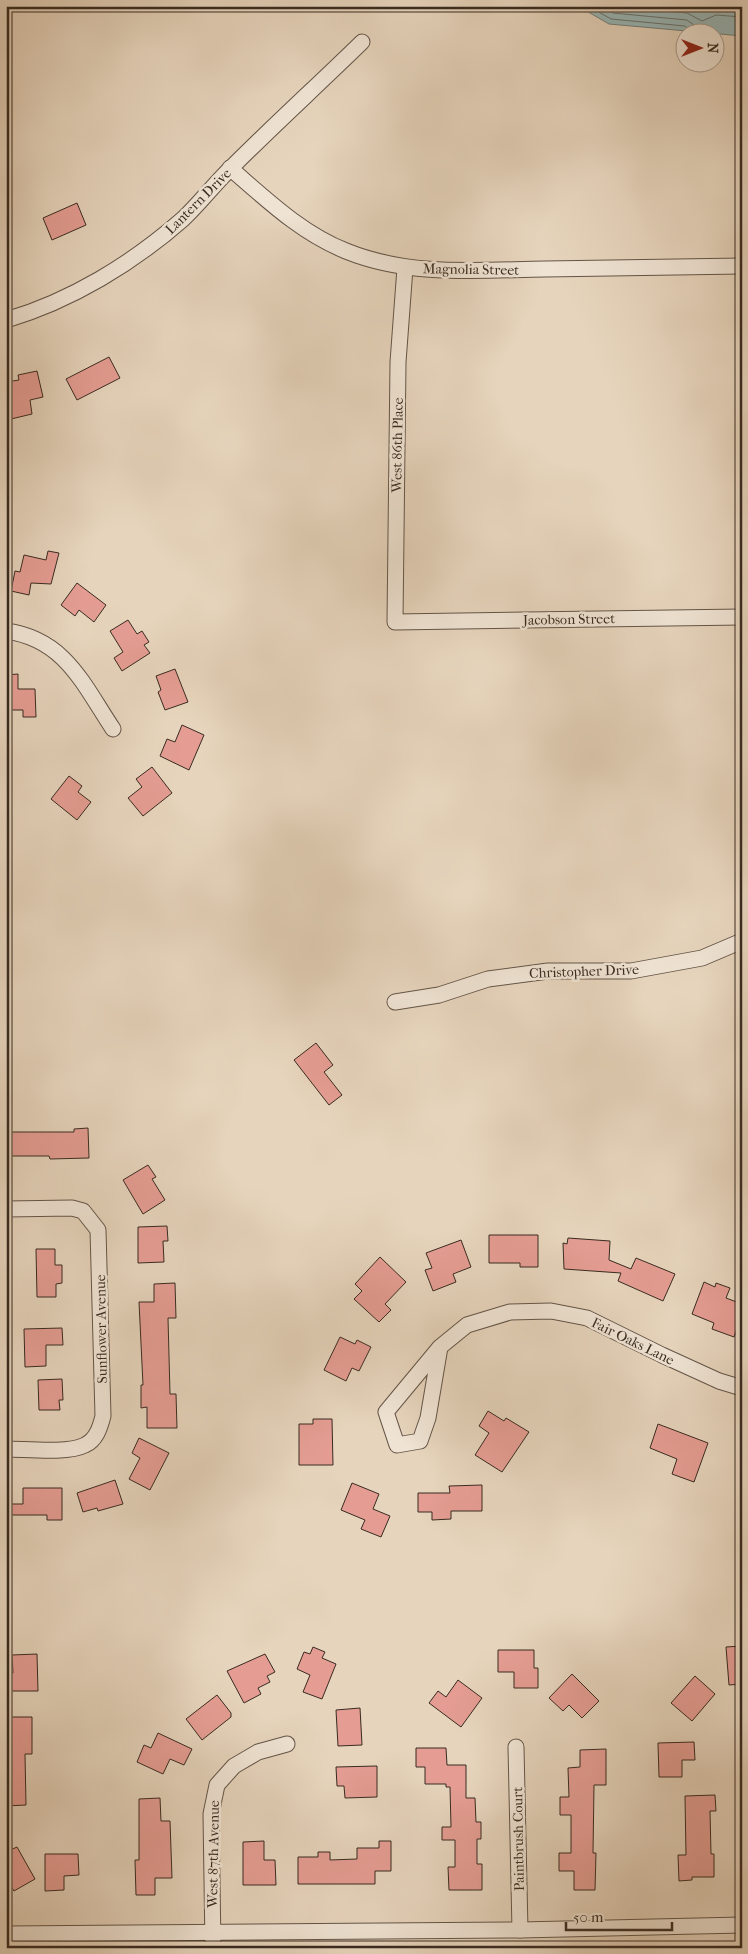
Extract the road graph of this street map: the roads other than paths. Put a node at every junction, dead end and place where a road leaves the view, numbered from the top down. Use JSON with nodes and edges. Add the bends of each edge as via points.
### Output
{"nodes":[{"id":1,"x":362,"y":42,"type":"dead end"},
{"id":2,"x":230,"y":168,"type":"junction"},
{"id":3,"x":742,"y":266,"type":"edge"},
{"id":4,"x":405,"y":268,"type":"junction"},
{"id":5,"x":6,"y":320,"type":"edge"},
{"id":6,"x":742,"y":617,"type":"edge"},
{"id":7,"x":395,"y":622,"type":"joint"},
{"id":8,"x":6,"y":631,"type":"edge"},
{"id":9,"x":113,"y":729,"type":"dead end"},
{"id":10,"x":742,"y":941,"type":"edge"},
{"id":11,"x":395,"y":1002,"type":"dead end"},
{"id":12,"x":6,"y":1209,"type":"edge"},
{"id":13,"x":440,"y":1347,"type":"junction"},
{"id":14,"x":742,"y":1388,"type":"edge"},
{"id":15,"x":6,"y":1450,"type":"edge"},
{"id":16,"x":287,"y":1744,"type":"dead end"},
{"id":17,"x":516,"y":1747,"type":"dead end"},
{"id":18,"x":742,"y":1925,"type":"edge"},
{"id":19,"x":520,"y":1930,"type":"junction"},
{"id":20,"x":213,"y":1931,"type":"junction"},
{"id":21,"x":6,"y":1934,"type":"edge"},
{"id":22,"x":213,"y":1948,"type":"edge"}],
"edges":[{"from":1,"to":2,"type":"street","name":"Lantern Drive"},
{"from":2,"to":4,"type":"street","name":"Magnolia Street","via":[[310,234],[347,252]]},
{"from":2,"to":5,"type":"street","name":"Lantern Drive","via":[[184,218],[125,264],[53,302]]},
{"from":3,"to":4,"type":"street","name":"Magnolia Street"},
{"from":4,"to":7,"type":"street","name":"West 86th Place","via":[[398,362]]},
{"from":6,"to":7,"type":"street","name":"Jacobson Street"},
{"from":8,"to":9,"type":"street","via":[[47,644],[66,660]]},
{"from":10,"to":11,"type":"street","name":"Christopher Drive","via":[[702,958],[631,971],[548,970],[488,979],[439,995]]},
{"from":12,"to":15,"type":"street","name":"Sunflower Avenue","via":[[72,1208],[83,1211],[98,1230],[103,1416],[93,1439],[77,1448]]},
{"from":13,"to":13,"type":"street","name":"Fair Oaks Lane","via":[[386,1412],[397,1445],[420,1441],[428,1418]]},
{"from":13,"to":14,"type":"street","name":"Fair Oaks Lane","via":[[467,1325],[510,1312],[551,1311],[587,1318],[662,1356]]},
{"from":16,"to":20,"type":"street","name":"West 87th Avenue","via":[[258,1752],[234,1766],[217,1785],[211,1814]]},
{"from":17,"to":19,"type":"street","name":"Paintbrush Court"},
{"from":18,"to":19,"type":"street"},
{"from":19,"to":20,"type":"street"},
{"from":20,"to":21,"type":"street"},
{"from":20,"to":22,"type":"street","name":"West 87th Avenue"}]}
